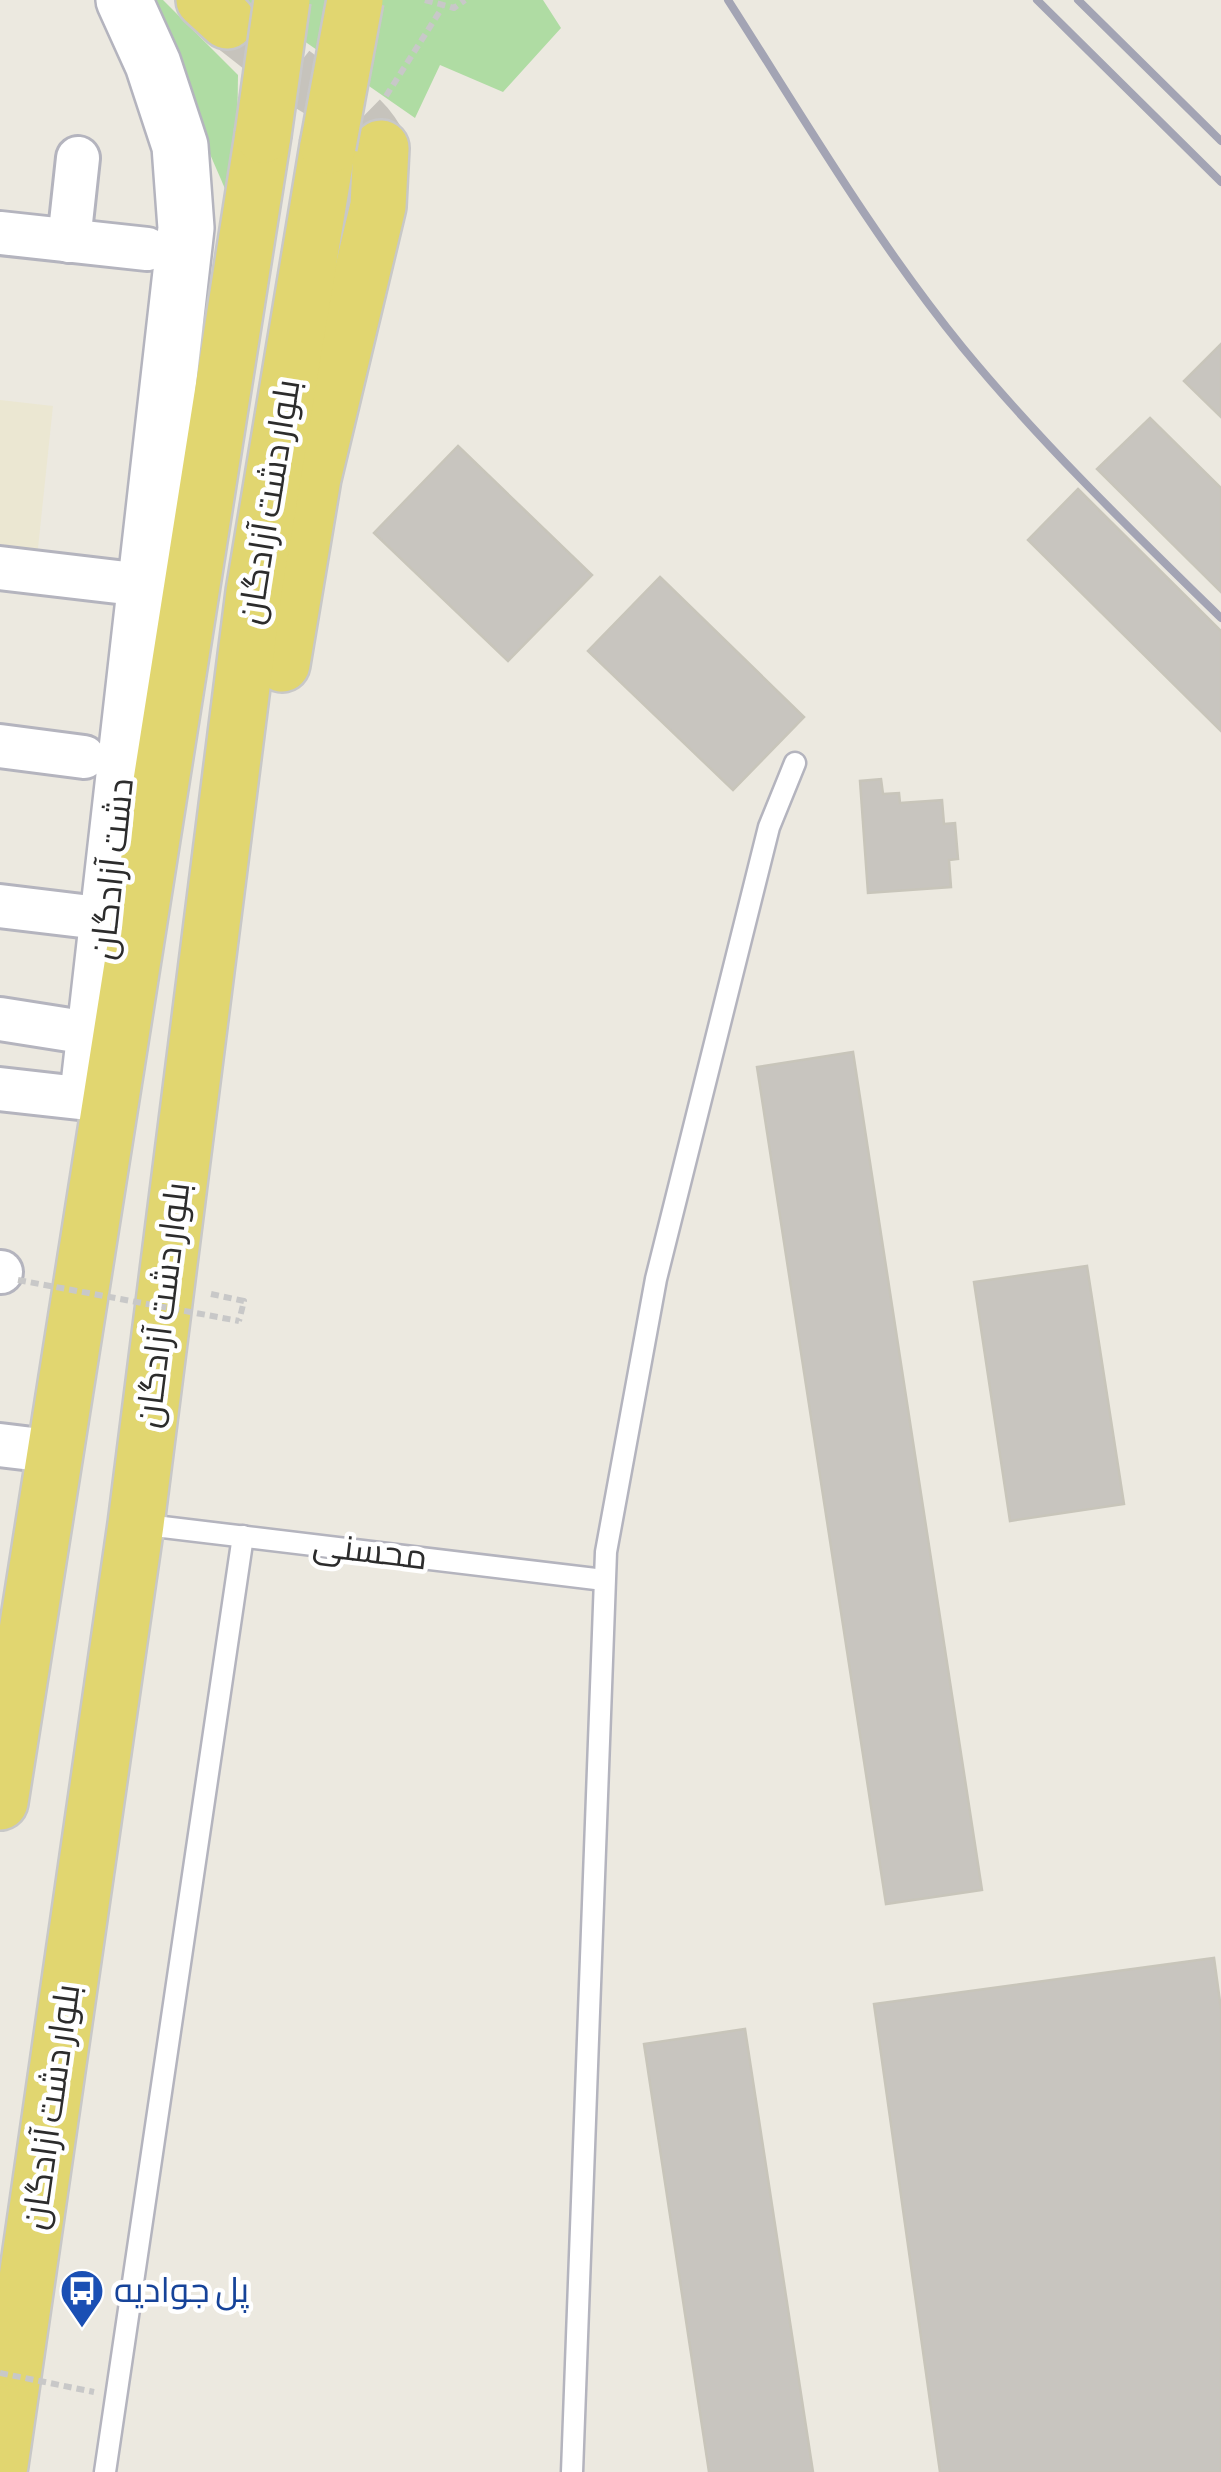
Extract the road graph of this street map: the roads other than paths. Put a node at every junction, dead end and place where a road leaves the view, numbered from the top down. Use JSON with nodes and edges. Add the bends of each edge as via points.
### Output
{"nodes":[{"id":1,"x":124,"y":0,"type":"edge"},
{"id":2,"x":282,"y":0,"type":"edge"},
{"id":3,"x":356,"y":0,"type":"edge"},
{"id":4,"x":354,"y":147,"type":"junction"},
{"id":5,"x":78,"y":158,"type":"dead end"},
{"id":6,"x":0,"y":233,"type":"edge"},
{"id":7,"x":167,"y":239,"type":"junction"},
{"id":8,"x":68,"y":241,"type":"junction"},
{"id":9,"x":0,"y":568,"type":"edge"},
{"id":10,"x":143,"y":586,"type":"junction"},
{"id":11,"x":0,"y":746,"type":"edge"},
{"id":12,"x":84,"y":757,"type":"dead end"},
{"id":13,"x":795,"y":763,"type":"dead end"},
{"id":14,"x":0,"y":906,"type":"edge"},
{"id":15,"x":107,"y":919,"type":"junction"},
{"id":16,"x":0,"y":1018,"type":"edge"},
{"id":17,"x":94,"y":1034,"type":"junction"},
{"id":18,"x":0,"y":1089,"type":"edge"},
{"id":19,"x":88,"y":1098,"type":"junction"},
{"id":20,"x":24,"y":1448,"type":"edge"},
{"id":21,"x":43,"y":1510,"type":"junction"},
{"id":22,"x":136,"y":1524,"type":"junction"},
{"id":23,"x":243,"y":1536,"type":"junction"},
{"id":24,"x":604,"y":1580,"type":"junction"},
{"id":25,"x":0,"y":1802,"type":"edge"},
{"id":26,"x":0,"y":2465,"type":"edge"},
{"id":27,"x":105,"y":2472,"type":"edge"},
{"id":28,"x":572,"y":2472,"type":"edge"}],
"edges":[{"from":1,"to":7,"type":"main road","name":"دشت آزادگان","via":[[180,146]]},
{"from":2,"to":21,"type":"main road","name":"بلوار دشت آزادگان","bridge":true},
{"from":3,"to":4,"type":"main road","bridge":true},
{"from":4,"to":22,"type":"main road","name":"بلوار دشت آزادگان","via":[[254,592]]},
{"from":4,"to":22,"type":"main road","via":[[378,206],[313,478],[194,1290]]},
{"from":5,"to":8,"type":"street"},
{"from":6,"to":8,"type":"street"},
{"from":7,"to":8,"type":"street"},
{"from":7,"to":10,"type":"main road","name":"دشت آزادگان"},
{"from":9,"to":10,"type":"street"},
{"from":10,"to":15,"type":"main road","name":"دشت آزادگان"},
{"from":11,"to":12,"type":"street"},
{"from":13,"to":24,"type":"lane","via":[[769,827],[656,1278]]},
{"from":14,"to":15,"type":"street"},
{"from":15,"to":17,"type":"main road","name":"دشت آزادگان"},
{"from":16,"to":17,"type":"street"},
{"from":17,"to":19,"type":"main road","name":"دشت آزادگان"},
{"from":18,"to":19,"type":"street"},
{"from":19,"to":20,"type":"main road","name":"دشت آزادگان"},
{"from":20,"to":21,"type":"main road","name":"دشت آزادگان"},
{"from":21,"to":25,"type":"main road","name":"بلوار دشت آزادگان"},
{"from":22,"to":23,"type":"lane","name":"محسنی"},
{"from":22,"to":26,"type":"main road","name":"بلوار دشت آزادگان"},
{"from":23,"to":24,"type":"lane","name":"محسنی"},
{"from":23,"to":27,"type":"lane"},
{"from":24,"to":28,"type":"lane"}]}
